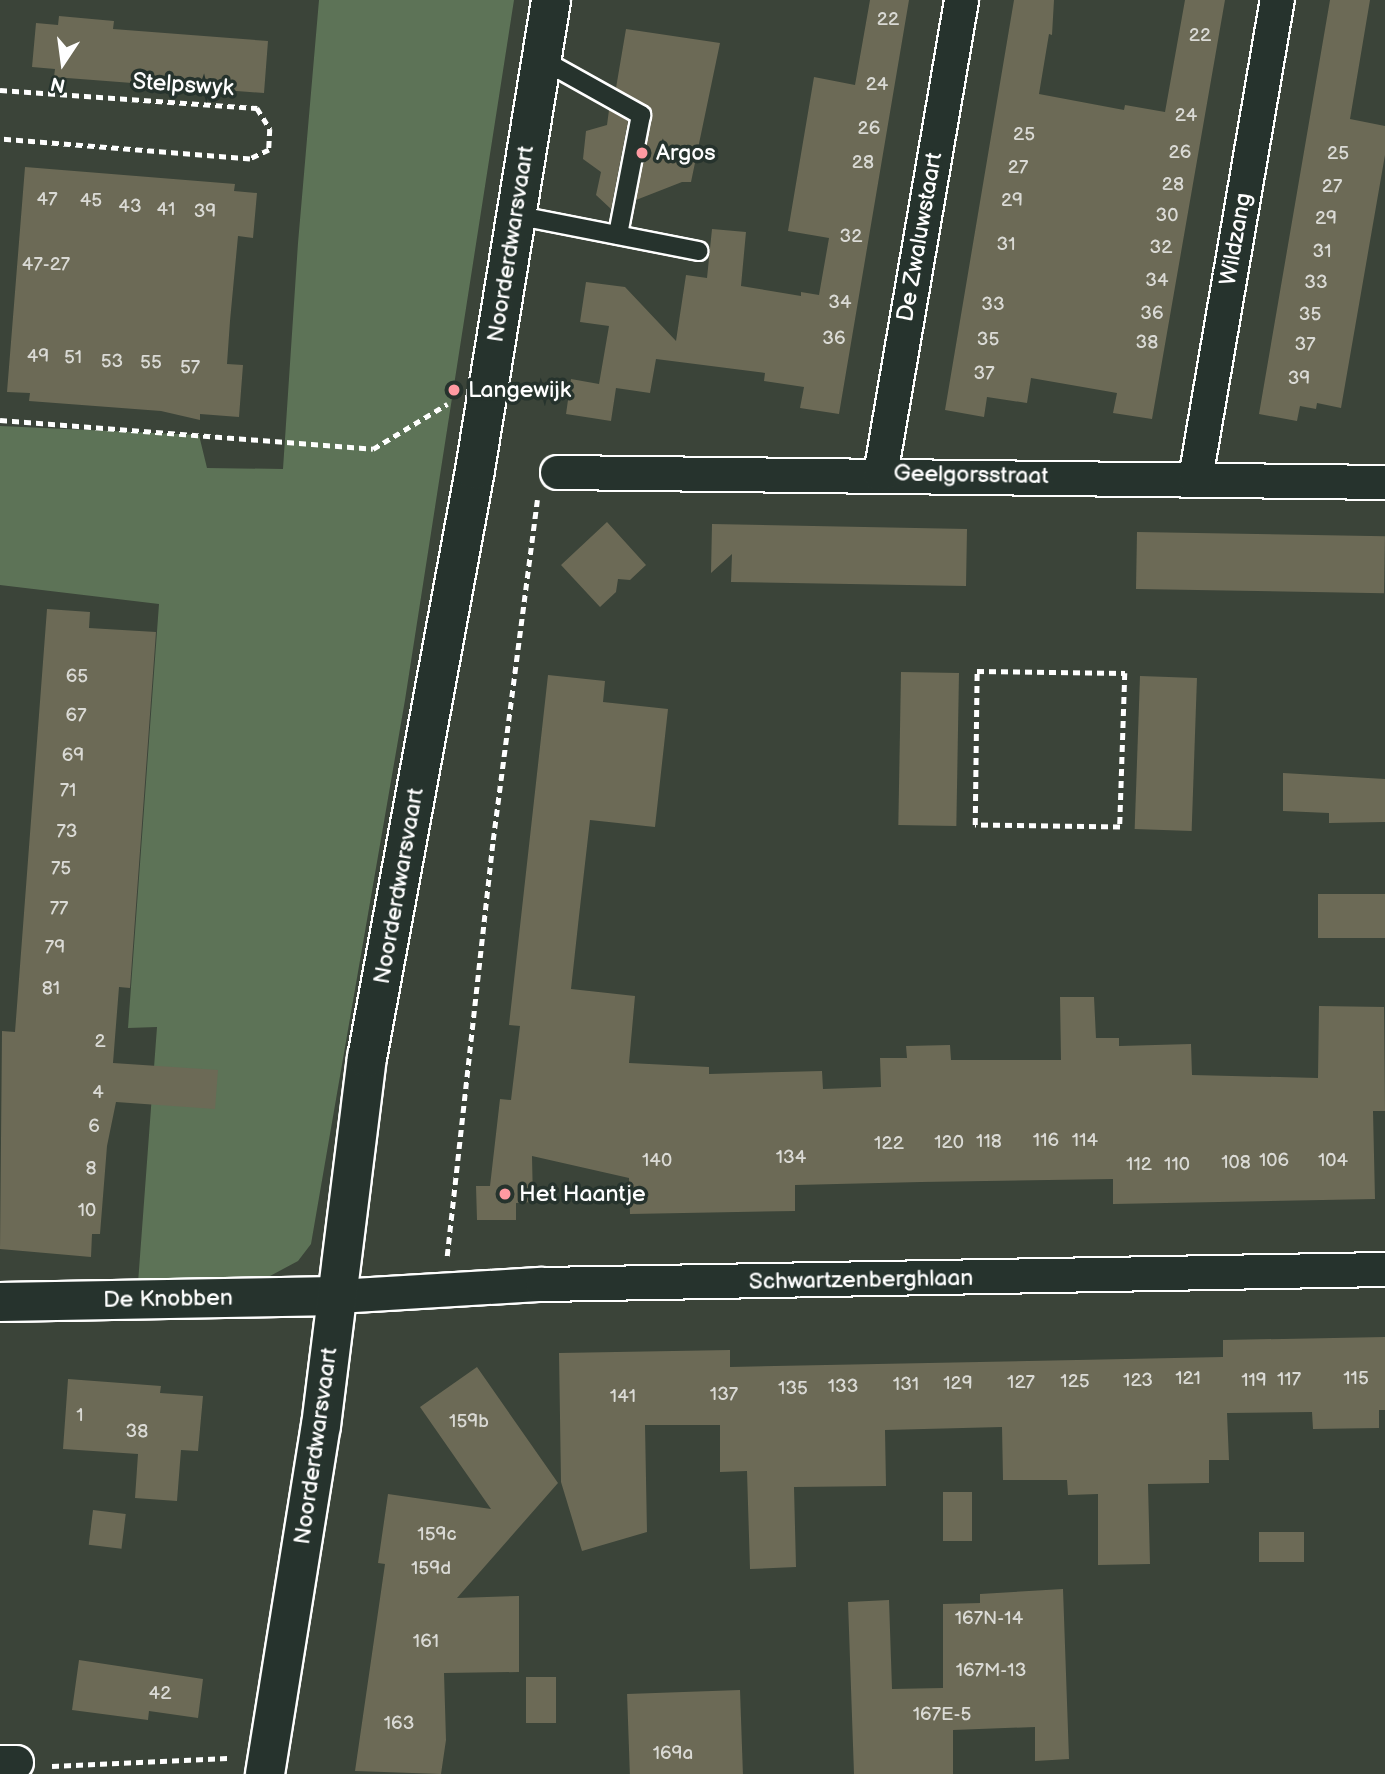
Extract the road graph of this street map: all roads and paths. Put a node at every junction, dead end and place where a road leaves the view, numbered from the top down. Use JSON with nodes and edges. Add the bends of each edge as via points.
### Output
{"nodes":[{"id":1,"x":551,"y":0,"type":"edge"},
{"id":2,"x":961,"y":0,"type":"edge"},
{"id":3,"x":1277,"y":0,"type":"edge"},
{"id":4,"x":541,"y":59,"type":"junction"},
{"id":5,"x":0,"y":90,"type":"edge"},
{"id":6,"x":0,"y":139,"type":"edge"},
{"id":7,"x":516,"y":215,"type":"junction"},
{"id":8,"x":618,"y":235,"type":"junction"},
{"id":9,"x":698,"y":251,"type":"dead end"},
{"id":10,"x":486,"y":403,"type":"junction"},
{"id":11,"x":0,"y":420,"type":"edge"},
{"id":12,"x":880,"y":474,"type":"junction"},
{"id":13,"x":1195,"y":478,"type":"junction"},
{"id":14,"x":1385,"y":482,"type":"edge"},
{"id":15,"x":548,"y":484,"type":"joint"},
{"id":16,"x":1125,"y":673,"type":"joint"},
{"id":17,"x":1385,"y":1269,"type":"edge"},
{"id":18,"x":444,"y":1289,"type":"junction"},
{"id":19,"x":337,"y":1296,"type":"junction"},
{"id":20,"x":0,"y":1302,"type":"edge"},
{"id":21,"x":8,"y":1762,"type":"edge"},
{"id":22,"x":266,"y":1765,"type":"edge"}],
"edges":[{"from":1,"to":4,"type":"main road","name":"Noorderdwarsvaart"},
{"from":2,"to":12,"type":"street","name":"De Zwaluwstaart"},
{"from":3,"to":13,"type":"street","name":"Wildzang"},
{"from":4,"to":7,"type":"main road","name":"Noorderdwarsvaart"},
{"from":4,"to":8,"type":"lane","via":[[641,115]]},
{"from":5,"to":6,"type":"path","name":"Stelpswyk","via":[[257,108],[270,129],[269,150],[250,159]]},
{"from":7,"to":8,"type":"lane"},
{"from":7,"to":10,"type":"main road","name":"Noorderdwarsvaart"},
{"from":8,"to":9,"type":"lane"},
{"from":10,"to":11,"type":"path","via":[[446,404],[373,449]]},
{"from":10,"to":19,"type":"main road","name":"Noorderdwarsvaart","via":[[367,1058]]},
{"from":12,"to":13,"type":"street","name":"Geelgorsstraat"},
{"from":12,"to":15,"type":"street","name":"Geelgorsstraat"},
{"from":13,"to":14,"type":"street","name":"Geelgorsstraat"},
{"from":15,"to":18,"type":"path","via":[[493,840]]},
{"from":16,"to":16,"type":"path","via":[[1121,827],[975,825],[977,671]]},
{"from":17,"to":18,"type":"street","name":"Schwartzenberghlaan"},
{"from":18,"to":19,"type":"street","name":"Schwartzenberghlaan"},
{"from":19,"to":20,"type":"main road","name":"De Knobben"},
{"from":19,"to":22,"type":"main road","name":"Noorderdwarsvaart","via":[[321,1426]]},
{"from":21,"to":22,"type":"path","via":[[31,1766]]}]}
